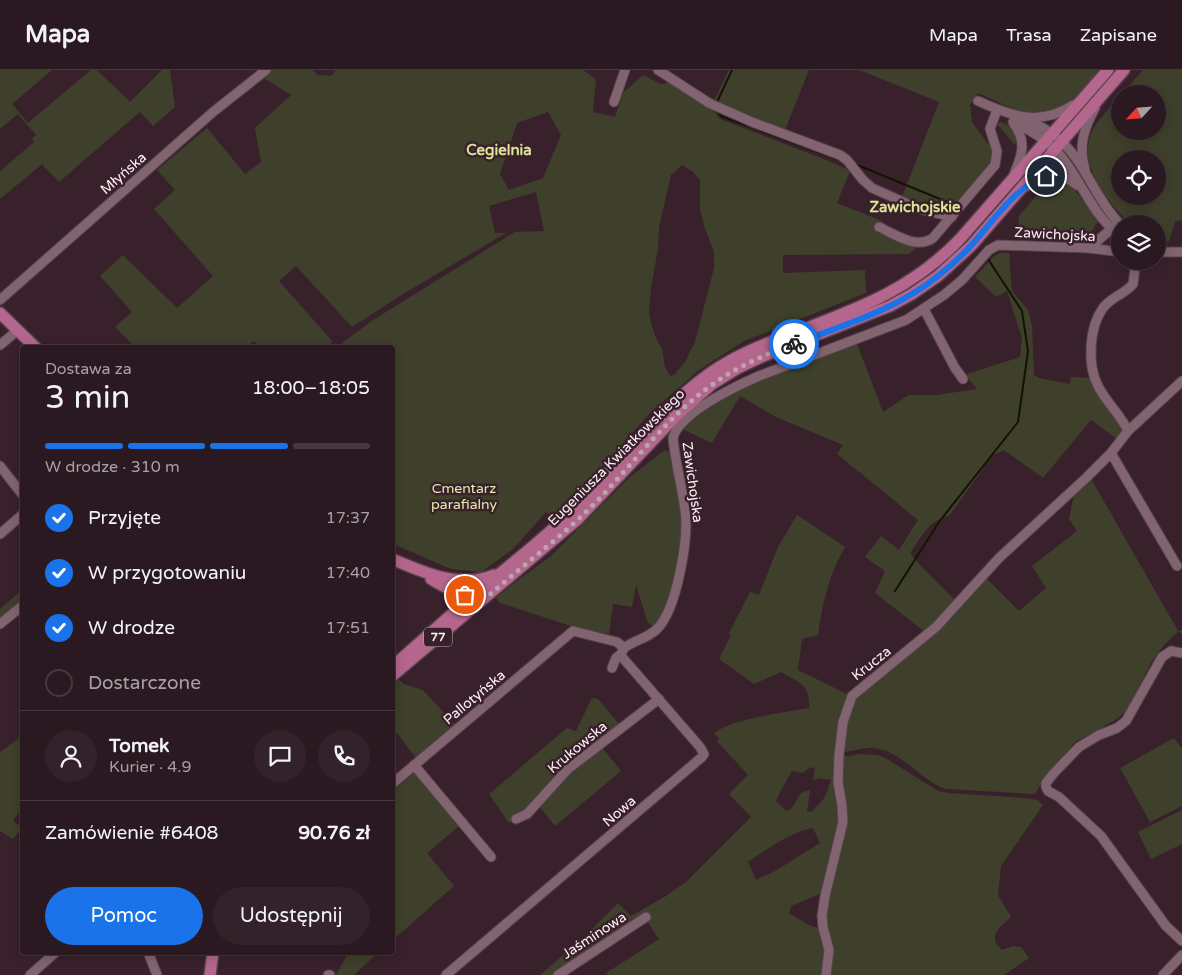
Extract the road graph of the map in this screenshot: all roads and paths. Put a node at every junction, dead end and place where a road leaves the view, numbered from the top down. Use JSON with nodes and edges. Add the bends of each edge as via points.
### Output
{"nodes":[{"id":1,"x":266,"y":70,"type":"edge"},
{"id":2,"x":625,"y":70,"type":"edge"},
{"id":3,"x":658,"y":70,"type":"edge"},
{"id":4,"x":1108,"y":70,"type":"edge"},
{"id":5,"x":1124,"y":70,"type":"edge"},
{"id":6,"x":1106,"y":89,"type":"junction"},
{"id":7,"x":978,"y":101,"type":"dead end"},
{"id":8,"x":1080,"y":101,"type":"junction"},
{"id":9,"x":614,"y":102,"type":"dead end"},
{"id":10,"x":998,"y":110,"type":"junction"},
{"id":11,"x":1021,"y":116,"type":"junction"},
{"id":12,"x":1013,"y":122,"type":"junction"},
{"id":13,"x":1048,"y":137,"type":"junction"},
{"id":14,"x":1058,"y":145,"type":"junction"},
{"id":15,"x":1012,"y":179,"type":"junction"},
{"id":16,"x":1088,"y":179,"type":"junction"},
{"id":17,"x":1082,"y":189,"type":"junction"},
{"id":18,"x":1012,"y":198,"type":"junction"},
{"id":19,"x":1111,"y":216,"type":"edge"},
{"id":20,"x":952,"y":217,"type":"junction"},
{"id":21,"x":1111,"y":221,"type":"edge"},
{"id":22,"x":879,"y":227,"type":"dead end"},
{"id":23,"x":1111,"y":230,"type":"edge"},
{"id":24,"x":1089,"y":248,"type":"junction"},
{"id":25,"x":1166,"y":248,"type":"edge"},
{"id":26,"x":1111,"y":251,"type":"edge"},
{"id":27,"x":1166,"y":252,"type":"edge"},
{"id":28,"x":1179,"y":252,"type":"edge"},
{"id":29,"x":1135,"y":270,"type":"edge"},
{"id":30,"x":0,"y":300,"type":"edge"},
{"id":31,"x":924,"y":309,"type":"junction"},
{"id":32,"x":0,"y":313,"type":"edge"},
{"id":33,"x":18,"y":330,"type":"junction"},
{"id":34,"x":0,"y":345,"type":"edge"},
{"id":35,"x":33,"y":345,"type":"edge"},
{"id":36,"x":963,"y":379,"type":"dead end"},
{"id":37,"x":1182,"y":381,"type":"edge"},
{"id":38,"x":1128,"y":431,"type":"junction"},
{"id":39,"x":1111,"y":453,"type":"junction"},
{"id":40,"x":0,"y":466,"type":"edge"},
{"id":41,"x":20,"y":491,"type":"edge"},
{"id":42,"x":20,"y":517,"type":"edge"},
{"id":43,"x":0,"y":534,"type":"edge"},
{"id":44,"x":395,"y":560,"type":"edge"},
{"id":45,"x":1177,"y":566,"type":"dead end"},
{"id":46,"x":503,"y":571,"type":"junction"},
{"id":47,"x":449,"y":584,"type":"junction"},
{"id":48,"x":472,"y":597,"type":"junction"},
{"id":49,"x":487,"y":597,"type":"junction"},
{"id":50,"x":20,"y":612,"type":"edge"},
{"id":51,"x":469,"y":612,"type":"junction"},
{"id":52,"x":453,"y":613,"type":"junction"},
{"id":53,"x":0,"y":624,"type":"edge"},
{"id":54,"x":622,"y":651,"type":"junction"},
{"id":55,"x":1182,"y":653,"type":"edge"},
{"id":56,"x":395,"y":663,"type":"edge"},
{"id":57,"x":612,"y":668,"type":"dead end"},
{"id":58,"x":395,"y":674,"type":"edge"},
{"id":59,"x":659,"y":699,"type":"junction"},
{"id":60,"x":414,"y":765,"type":"junction"},
{"id":61,"x":395,"y":781,"type":"edge"},
{"id":62,"x":516,"y":820,"type":"dead end"},
{"id":63,"x":491,"y":857,"type":"dead end"},
{"id":64,"x":646,"y":917,"type":"dead end"},
{"id":65,"x":1182,"y":941,"type":"edge"},
{"id":66,"x":53,"y":955,"type":"edge"},
{"id":67,"x":149,"y":955,"type":"edge"},
{"id":68,"x":213,"y":955,"type":"edge"},
{"id":69,"x":1182,"y":955,"type":"edge"},
{"id":70,"x":30,"y":975,"type":"edge"},
{"id":71,"x":157,"y":975,"type":"edge"},
{"id":72,"x":210,"y":975,"type":"edge"},
{"id":73,"x":446,"y":975,"type":"edge"},
{"id":74,"x":558,"y":975,"type":"edge"},
{"id":75,"x":826,"y":975,"type":"edge"},
{"id":76,"x":1163,"y":975,"type":"edge"}],
"edges":[{"from":1,"to":30,"type":"street","name":"Młyńska","via":[[212,112]]},
{"from":2,"to":9,"type":"street"},
{"from":3,"to":20,"type":"street","via":[[710,103],[840,155],[872,188],[919,209]]},
{"from":4,"to":8,"type":"main road","number":"77"},
{"from":5,"to":6,"type":"main road","number":"77"},
{"from":6,"to":14,"type":"main road","number":"77"},
{"from":6,"to":16,"type":"street","via":[[1084,132],[1082,157]]},
{"from":7,"to":10,"type":"street"},
{"from":8,"to":11,"type":"street","via":[[1052,116],[1039,119]]},
{"from":8,"to":13,"type":"main road","number":"77"},
{"from":10,"to":11,"type":"street"},
{"from":10,"to":12,"type":"street"},
{"from":10,"to":20,"type":"street","via":[[990,129],[997,151],[995,165]]},
{"from":11,"to":13,"type":"street"},
{"from":12,"to":13,"type":"street"},
{"from":12,"to":15,"type":"street","via":[[1023,145]]},
{"from":13,"to":14,"type":"street","name":"Zawichojska"},
{"from":13,"to":15,"type":"main road","name":"Eugeniusza Kwiatkowskiego","number":"77"},
{"from":14,"to":16,"type":"street","name":"Zawichojska"},
{"from":14,"to":17,"type":"street","name":"Zawichojska"},
{"from":14,"to":18,"type":"main road","name":"Eugeniusza Kwiatkowskiego","number":"77"},
{"from":15,"to":46,"type":"main road","name":"Eugeniusza Kwiatkowskiego","number":"77","via":[[954,245],[910,282],[862,306],[749,351],[694,385],[570,514]]},
{"from":16,"to":19,"type":"street","name":"Zawichojska"},
{"from":17,"to":18,"type":"street","name":"Zawichojska","via":[[1066,177],[1050,175],[1034,181]]},
{"from":17,"to":21,"type":"street","name":"Zawichojska","via":[[1096,212]]},
{"from":18,"to":49,"type":"main road","name":"Eugeniusza Kwiatkowskiego","number":"77","via":[[958,259],[912,294],[881,310],[749,363],[707,388],[672,420],[586,512]]},
{"from":20,"to":22,"type":"street","via":[[924,243],[914,243]]},
{"from":23,"to":24,"type":"street"},
{"from":24,"to":26,"type":"street","name":"Zawichojska"},
{"from":24,"to":31,"type":"street","name":"Zawichojska","via":[[998,245],[989,250],[949,291]]},
{"from":25,"to":28,"type":"street"},
{"from":27,"to":28,"type":"street"},
{"from":29,"to":38,"type":"street","via":[[1133,284],[1102,310],[1091,345],[1097,386]]},
{"from":31,"to":36,"type":"street"},
{"from":31,"to":54,"type":"street","name":"Zawichojska","via":[[890,326],[736,386],[708,402],[678,428],[673,438],[686,509],[686,533],[672,603],[662,624]]},
{"from":32,"to":33,"type":"main road"},
{"from":33,"to":34,"type":"street"},
{"from":33,"to":35,"type":"main road"},
{"from":37,"to":38,"type":"street","name":"Krucza"},
{"from":38,"to":39,"type":"street","name":"Krucza"},
{"from":39,"to":45,"type":"street"},
{"from":39,"to":75,"type":"street","name":"Krucza","via":[[999,558],[936,627],[858,689],[848,702],[842,722],[838,768],[843,822],[822,916],[829,950]]},
{"from":40,"to":41,"type":"street"},
{"from":42,"to":43,"type":"street"},
{"from":44,"to":47,"type":"main road"},
{"from":46,"to":47,"type":"main road","via":[[477,580]]},
{"from":46,"to":48,"type":"main road","name":"Eugeniusza Kwiatkowskiego","number":"77"},
{"from":47,"to":48,"type":"main road"},
{"from":47,"to":52,"type":"main road"},
{"from":48,"to":49,"type":"main road"},
{"from":48,"to":51,"type":"main road"},
{"from":48,"to":52,"type":"main road","name":"Eugeniusza Kwiatkowskiego","number":"77"},
{"from":49,"to":51,"type":"main road","name":"Eugeniusza Kwiatkowskiego","number":"77"},
{"from":50,"to":53,"type":"street"},
{"from":51,"to":58,"type":"main road","name":"Eugeniusza Kwiatkowskiego","number":"77"},
{"from":52,"to":56,"type":"main road","name":"Eugeniusza Kwiatkowskiego","number":"77"},
{"from":54,"to":57,"type":"street"},
{"from":54,"to":59,"type":"street","name":"Nowa","via":[[627,664]]},
{"from":54,"to":60,"type":"street","name":"Pallotyńska","via":[[617,642],[574,631]]},
{"from":55,"to":65,"type":"street","via":[[1171,650],[1162,657],[1126,721],[1079,747],[1046,783],[1048,791],[1101,836],[1166,926]]},
{"from":59,"to":62,"type":"street","name":"Krukowska","via":[[568,769],[527,814]]},
{"from":59,"to":73,"type":"street","name":"Nowa","via":[[700,747],[704,754],[702,757]]},
{"from":60,"to":61,"type":"street","name":"Pallotyńska"},
{"from":60,"to":63,"type":"street"},
{"from":64,"to":74,"type":"street","name":"Jaśminowa"},
{"from":66,"to":70,"type":"street"},
{"from":67,"to":71,"type":"street"},
{"from":68,"to":72,"type":"main road"},
{"from":69,"to":76,"type":"street"}]}
